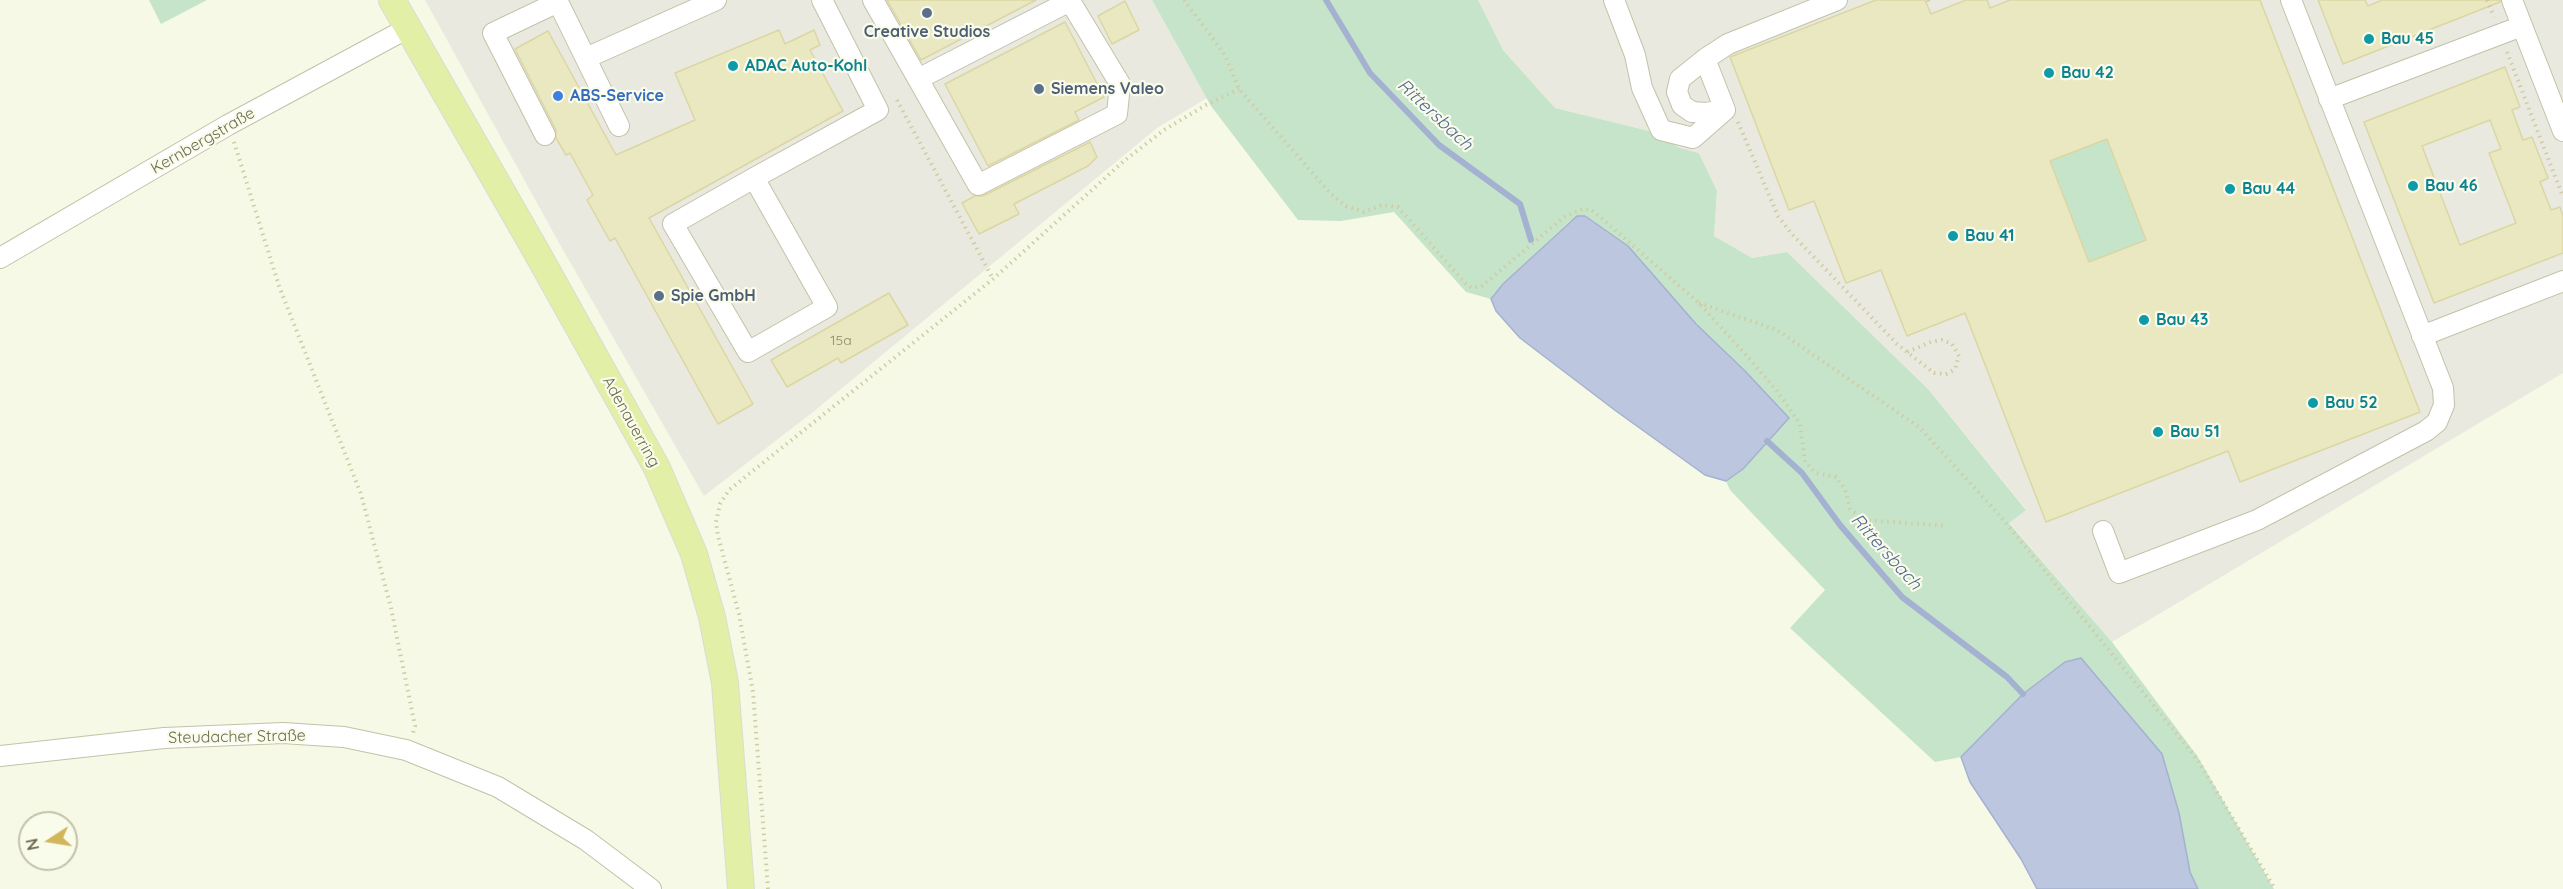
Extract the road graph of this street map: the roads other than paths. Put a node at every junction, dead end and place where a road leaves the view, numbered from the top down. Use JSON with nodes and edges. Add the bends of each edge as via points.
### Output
{"nodes":[{"id":1,"x":392,"y":0,"type":"edge"},
{"id":2,"x":716,"y":0,"type":"edge"},
{"id":3,"x":822,"y":0,"type":"edge"},
{"id":4,"x":873,"y":0,"type":"edge"},
{"id":5,"x":1614,"y":0,"type":"edge"},
{"id":6,"x":1837,"y":0,"type":"edge"},
{"id":7,"x":2291,"y":0,"type":"edge"},
{"id":8,"x":2512,"y":0,"type":"edge"},
{"id":9,"x":2522,"y":26,"type":"junction"},
{"id":10,"x":408,"y":28,"type":"junction"},
{"id":11,"x":594,"y":55,"type":"junction"},
{"id":12,"x":1705,"y":59,"type":"junction"},
{"id":13,"x":918,"y":79,"type":"junction"},
{"id":14,"x":2329,"y":99,"type":"junction"},
{"id":15,"x":1725,"y":110,"type":"junction"},
{"id":16,"x":619,"y":126,"type":"dead end"},
{"id":17,"x":2563,"y":130,"type":"edge"},
{"id":18,"x":545,"y":135,"type":"dead end"},
{"id":19,"x":754,"y":178,"type":"junction"},
{"id":20,"x":0,"y":258,"type":"edge"},
{"id":21,"x":2563,"y":281,"type":"edge"},
{"id":22,"x":2422,"y":336,"type":"junction"},
{"id":23,"x":2103,"y":531,"type":"dead end"},
{"id":24,"x":0,"y":756,"type":"edge"},
{"id":25,"x":651,"y":889,"type":"edge"},
{"id":26,"x":741,"y":889,"type":"edge"}],
"edges":[{"from":1,"to":10,"type":"main road","name":"Adenauerring"},
{"from":2,"to":11,"type":"street"},
{"from":3,"to":19,"type":"street","via":[[879,110]]},
{"from":4,"to":13,"type":"street"},
{"from":5,"to":15,"type":"street","via":[[1635,56],[1642,88],[1661,130],[1693,138]]},
{"from":6,"to":12,"type":"street","via":[[1728,44]]},
{"from":7,"to":14,"type":"street"},
{"from":8,"to":9,"type":"street"},
{"from":9,"to":14,"type":"street"},
{"from":9,"to":17,"type":"street"},
{"from":10,"to":20,"type":"street","name":"Kernbergstraße","via":[[228,125]]},
{"from":10,"to":26,"type":"main road","name":"Adenauerring","via":[[657,468],[690,544],[712,617],[725,683]]},
{"from":11,"to":16,"type":"street"},
{"from":11,"to":18,"type":"street","via":[[558,2],[493,33]]},
{"from":12,"to":15,"type":"street"},
{"from":12,"to":15,"type":"street","via":[[1680,79],[1677,93],[1682,105],[1692,111]]},
{"from":13,"to":13,"type":"street","via":[[1070,1],[1120,84],[1117,114],[978,185]]},
{"from":14,"to":22,"type":"street"},
{"from":19,"to":19,"type":"street","via":[[673,224],[748,352],[827,308]]},
{"from":21,"to":22,"type":"street"},
{"from":22,"to":23,"type":"street","via":[[2443,388],[2444,405],[2437,422],[2426,431],[2257,520],[2119,573]]},
{"from":24,"to":25,"type":"street","name":"Steudacher Straße","via":[[164,738],[283,733],[344,737],[406,750],[498,787],[586,840]]}]}
